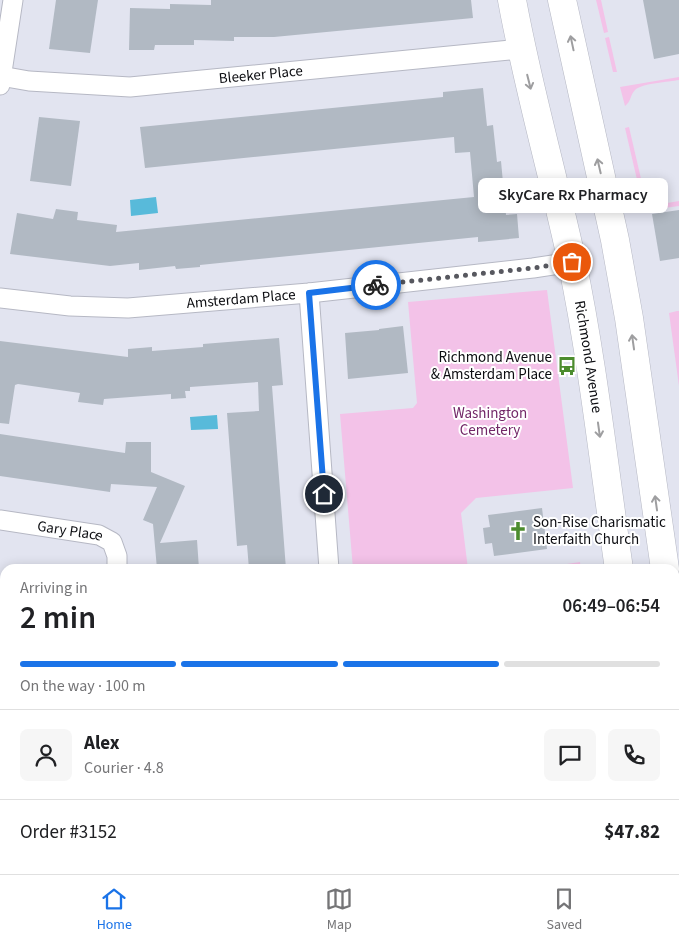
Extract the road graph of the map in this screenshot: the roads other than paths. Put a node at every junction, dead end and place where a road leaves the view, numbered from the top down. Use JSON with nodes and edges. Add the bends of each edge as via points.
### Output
{"nodes":[{"id":1,"x":13,"y":0,"type":"edge"},
{"id":2,"x":512,"y":0,"type":"edge"},
{"id":3,"x":562,"y":0,"type":"edge"},
{"id":4,"x":521,"y":49,"type":"junction"},
{"id":5,"x":1,"y":80,"type":"edge"},
{"id":6,"x":572,"y":262,"type":"junction"},
{"id":7,"x":309,"y":293,"type":"junction"},
{"id":8,"x":0,"y":298,"type":"edge"},
{"id":9,"x":0,"y":520,"type":"edge"},
{"id":10,"x":116,"y":564,"type":"edge"},
{"id":11,"x":329,"y":564,"type":"edge"},
{"id":12,"x":618,"y":564,"type":"edge"},
{"id":13,"x":664,"y":564,"type":"edge"}],
"edges":[{"from":1,"to":5,"type":"street"},
{"from":2,"to":4,"type":"main road","name":"Richmond Avenue"},
{"from":13,"to":3,"type":"main road","one_way":true,"via":[[615,240]]},
{"from":4,"to":5,"type":"street","name":"Bleeker Place","via":[[130,87]]},
{"from":4,"to":6,"type":"main road","name":"Richmond Avenue","one_way":true},
{"from":6,"to":7,"type":"street","name":"Amsterdam Place"},
{"from":6,"to":12,"type":"main road","name":"Richmond Avenue","one_way":true},
{"from":7,"to":8,"type":"street","name":"Amsterdam Place","via":[[128,308],[70,306]]},
{"from":7,"to":11,"type":"street"},
{"from":9,"to":10,"type":"street","name":"Gary Place","via":[[99,535],[112,542]]}]}
